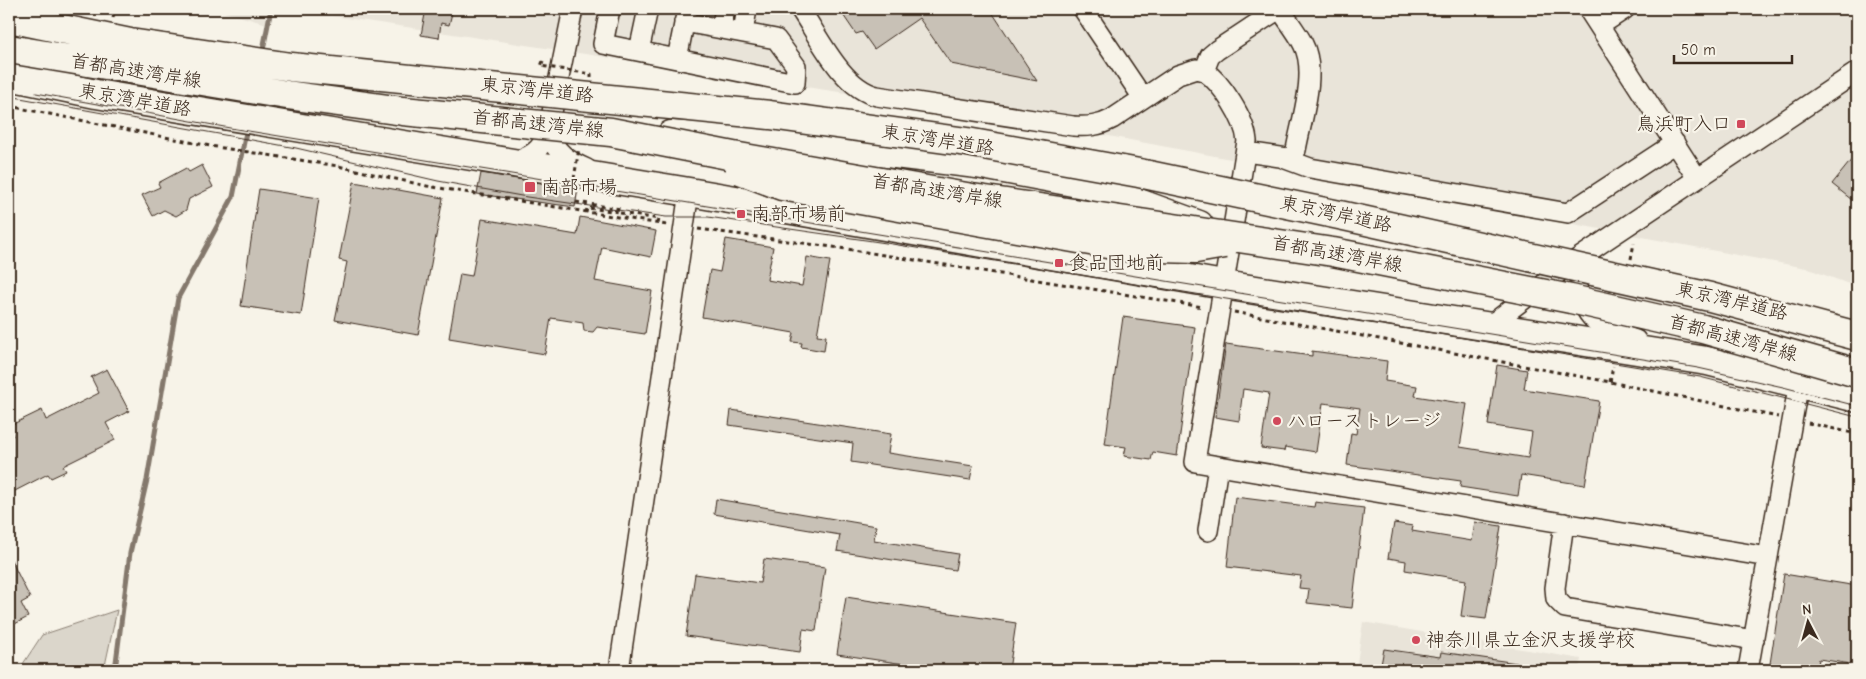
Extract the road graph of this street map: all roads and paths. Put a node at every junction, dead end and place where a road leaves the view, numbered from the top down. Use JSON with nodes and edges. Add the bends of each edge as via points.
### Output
{"nodes":[{"id":1,"x":573,"y":9,"type":"edge"},
{"id":2,"x":610,"y":9,"type":"edge"},
{"id":3,"x":648,"y":9,"type":"edge"},
{"id":4,"x":725,"y":9,"type":"edge"},
{"id":5,"x":737,"y":9,"type":"edge"},
{"id":6,"x":747,"y":9,"type":"edge"},
{"id":7,"x":800,"y":9,"type":"edge"},
{"id":8,"x":1083,"y":9,"type":"edge"},
{"id":9,"x":1279,"y":9,"type":"edge"},
{"id":10,"x":1588,"y":9,"type":"edge"},
{"id":11,"x":1625,"y":9,"type":"edge"},
{"id":12,"x":9,"y":11,"type":"edge"},
{"id":13,"x":685,"y":15,"type":"edge"},
{"id":14,"x":9,"y":18,"type":"edge"},
{"id":15,"x":1599,"y":26,"type":"junction"},
{"id":16,"x":732,"y":31,"type":"junction"},
{"id":17,"x":9,"y":50,"type":"edge"},
{"id":18,"x":639,"y":51,"type":"junction"},
{"id":19,"x":677,"y":59,"type":"junction"},
{"id":20,"x":1204,"y":70,"type":"junction"},
{"id":21,"x":1857,"y":72,"type":"edge"},
{"id":22,"x":9,"y":76,"type":"edge"},
{"id":23,"x":557,"y":92,"type":"junction"},
{"id":24,"x":1143,"y":98,"type":"junction"},
{"id":25,"x":9,"y":106,"type":"edge"},
{"id":26,"x":548,"y":132,"type":"junction"},
{"id":27,"x":667,"y":140,"type":"junction"},
{"id":28,"x":1675,"y":143,"type":"junction"},
{"id":29,"x":1246,"y":152,"type":"junction"},
{"id":30,"x":740,"y":157,"type":"junction"},
{"id":31,"x":1283,"y":158,"type":"junction"},
{"id":32,"x":508,"y":164,"type":"junction"},
{"id":33,"x":1697,"y":178,"type":"junction"},
{"id":34,"x":610,"y":180,"type":"junction"},
{"id":35,"x":689,"y":192,"type":"junction"},
{"id":36,"x":1240,"y":194,"type":"junction"},
{"id":37,"x":576,"y":202,"type":"dead end"},
{"id":38,"x":586,"y":213,"type":"junction"},
{"id":39,"x":620,"y":213,"type":"junction"},
{"id":40,"x":658,"y":224,"type":"junction"},
{"id":41,"x":1199,"y":225,"type":"junction"},
{"id":42,"x":683,"y":228,"type":"junction"},
{"id":43,"x":1239,"y":242,"type":"junction"},
{"id":44,"x":1281,"y":243,"type":"junction"},
{"id":45,"x":1315,"y":249,"type":"junction"},
{"id":46,"x":1570,"y":264,"type":"junction"},
{"id":47,"x":1222,"y":297,"type":"junction"},
{"id":48,"x":1489,"y":326,"type":"junction"},
{"id":49,"x":1857,"y":334,"type":"edge"},
{"id":50,"x":1707,"y":362,"type":"junction"},
{"id":51,"x":1857,"y":372,"type":"edge"},
{"id":52,"x":1799,"y":382,"type":"junction"},
{"id":53,"x":1857,"y":398,"type":"edge"},
{"id":54,"x":1793,"y":420,"type":"junction"},
{"id":55,"x":1857,"y":434,"type":"edge"},
{"id":56,"x":1218,"y":466,"type":"junction"},
{"id":57,"x":1564,"y":523,"type":"junction"},
{"id":58,"x":1208,"y":531,"type":"dead end"},
{"id":59,"x":1768,"y":557,"type":"junction"},
{"id":60,"x":1754,"y":640,"type":"junction"},
{"id":61,"x":619,"y":670,"type":"edge"},
{"id":62,"x":1748,"y":670,"type":"edge"}],
"edges":[{"from":1,"to":23,"type":"street"},
{"from":2,"to":18,"type":"street","via":[[603,44]]},
{"from":3,"to":18,"type":"street"},
{"from":4,"to":16,"type":"street"},
{"from":5,"to":16,"type":"street"},
{"from":6,"to":16,"type":"street"},
{"from":7,"to":24,"type":"street","via":[[849,81],[866,94],[1073,126],[1099,125]]},
{"from":8,"to":24,"type":"street"},
{"from":9,"to":20,"type":"street","via":[[1216,50]]},
{"from":9,"to":31,"type":"street","via":[[1303,43],[1310,64],[1294,155]]},
{"from":10,"to":15,"type":"street"},
{"from":11,"to":15,"type":"street"},
{"from":12,"to":23,"type":"highway","name":"東京湾岸道路","via":[[109,34],[201,49]]},
{"from":13,"to":16,"type":"street"},
{"from":13,"to":19,"type":"street"},
{"from":14,"to":49,"type":"highway","name":"首都高速湾岸線","bridge":true,"via":[[130,43],[291,67],[770,115],[967,142],[1139,173],[1344,216]]},
{"from":15,"to":28,"type":"street"},
{"from":16,"to":19,"type":"street","via":[[779,41],[796,66],[795,83]]},
{"from":17,"to":27,"type":"highway","name":"首都高速湾岸線","bridge":true,"via":[[403,111]]},
{"from":18,"to":19,"type":"street"},
{"from":20,"to":24,"type":"street","via":[[1186,71]]},
{"from":20,"to":29,"type":"street","via":[[1216,81],[1244,125]]},
{"from":21,"to":33,"type":"street"},
{"from":22,"to":32,"type":"highway","name":"東京湾岸道路","via":[[96,94]]},
{"from":23,"to":26,"type":"street"},
{"from":23,"to":36,"type":"highway","name":"東京湾岸道路","via":[[718,109],[965,143]]},
{"from":25,"to":38,"type":"path","via":[[210,146],[338,166],[427,186]]},
{"from":26,"to":32,"type":"street","via":[[534,154]]},
{"from":26,"to":34,"type":"street","via":[[556,149],[568,160]]},
{"from":27,"to":30,"type":"highway","name":"首都高速湾岸線","bridge":true},
{"from":27,"to":41,"type":"highway","via":[[805,143],[977,164],[1089,185]]},
{"from":27,"to":43,"type":"highway","bridge":true,"via":[[782,186],[969,221],[1124,247],[1196,249]]},
{"from":28,"to":31,"type":"street","via":[[1568,213],[1310,168]]},
{"from":28,"to":33,"type":"street"},
{"from":29,"to":31,"type":"street"},
{"from":29,"to":36,"type":"street"},
{"from":30,"to":41,"type":"highway","bridge":true,"via":[[807,161],[1093,204]]},
{"from":30,"to":43,"type":"highway","bridge":true,"via":[[835,188],[1125,234]]},
{"from":30,"to":44,"type":"highway","name":"首都高速湾岸線","bridge":true,"via":[[972,198]]},
{"from":32,"to":34,"type":"highway","name":"東京湾岸道路"},
{"from":33,"to":46,"type":"street"},
{"from":34,"to":35,"type":"highway","name":"東京湾岸道路"},
{"from":35,"to":42,"type":"street"},
{"from":35,"to":47,"type":"highway","name":"東京湾岸道路"},
{"from":36,"to":46,"type":"highway","name":"東京湾岸道路"},
{"from":36,"to":47,"type":"street"},
{"from":37,"to":39,"type":"path","via":[[621,209]]},
{"from":38,"to":39,"type":"path","via":[[586,208]]},
{"from":38,"to":40,"type":"path"},
{"from":39,"to":40,"type":"path","via":[[659,219]]},
{"from":40,"to":42,"type":"path"},
{"from":41,"to":45,"type":"highway","bridge":true},
{"from":42,"to":47,"type":"path","via":[[1076,284]]},
{"from":42,"to":61,"type":"street"},
{"from":43,"to":44,"type":"highway","bridge":true},
{"from":44,"to":45,"type":"highway","name":"首都高速湾岸線","bridge":true},
{"from":45,"to":51,"type":"highway","name":"首都高速湾岸線","bridge":true,"via":[[1590,303],[1703,329]]},
{"from":46,"to":48,"type":"street"},
{"from":46,"to":49,"type":"highway","name":"東京湾岸道路"},
{"from":46,"to":50,"type":"street","via":[[1586,312],[1600,326]]},
{"from":47,"to":48,"type":"highway","name":"東京湾岸道路"},
{"from":47,"to":54,"type":"path"},
{"from":47,"to":56,"type":"street","via":[[1195,462]]},
{"from":48,"to":50,"type":"highway","name":"東京湾岸道路"},
{"from":50,"to":52,"type":"highway","name":"東京湾岸道路"},
{"from":52,"to":53,"type":"highway","name":"東京湾岸道路"},
{"from":52,"to":54,"type":"street"},
{"from":54,"to":55,"type":"path"},
{"from":54,"to":59,"type":"street"},
{"from":56,"to":57,"type":"street"},
{"from":56,"to":58,"type":"street"},
{"from":57,"to":59,"type":"street"},
{"from":57,"to":60,"type":"street","via":[[1555,588],[1556,599],[1565,608]]},
{"from":59,"to":60,"type":"street"},
{"from":60,"to":62,"type":"street"}]}
